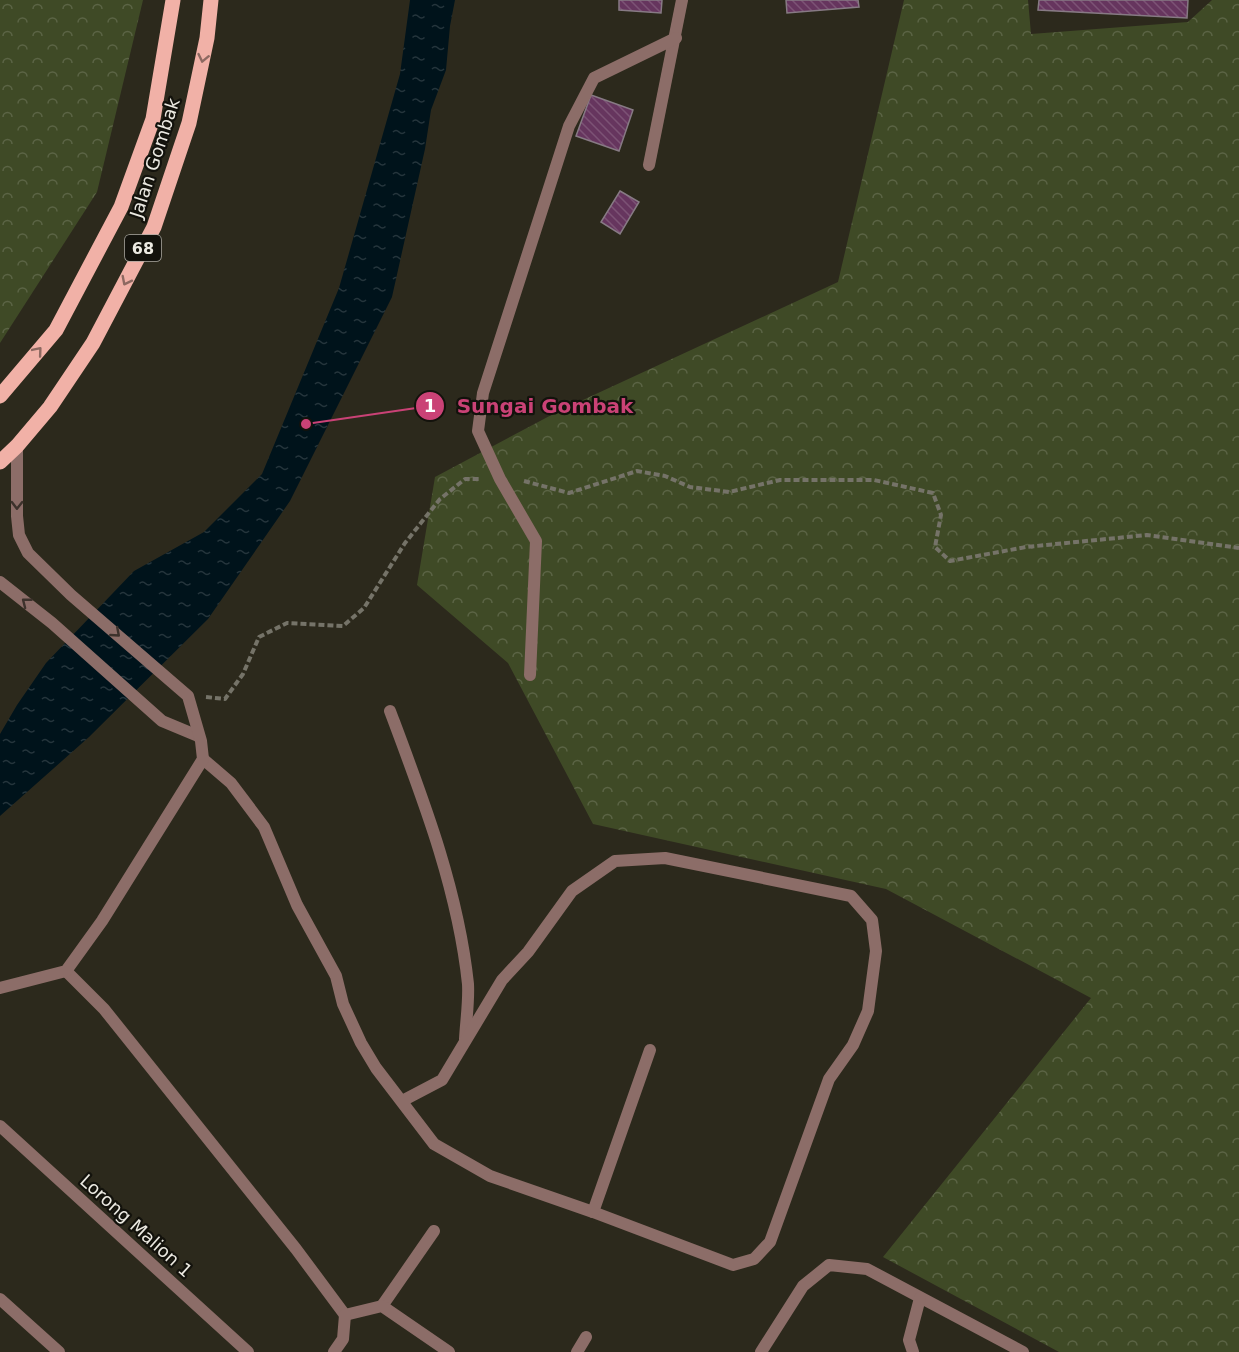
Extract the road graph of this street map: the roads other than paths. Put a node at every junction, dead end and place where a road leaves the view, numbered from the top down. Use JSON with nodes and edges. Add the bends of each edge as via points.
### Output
{"nodes":[{"id":1,"x":172,"y":0,"type":"edge"},
{"id":2,"x":211,"y":0,"type":"edge"},
{"id":3,"x":682,"y":0,"type":"edge"},
{"id":4,"x":676,"y":38,"type":"junction"},
{"id":5,"x":649,"y":165,"type":"dead end"},
{"id":6,"x":0,"y":396,"type":"edge"},
{"id":7,"x":17,"y":446,"type":"junction"},
{"id":8,"x":0,"y":462,"type":"edge"},
{"id":9,"x":0,"y":582,"type":"edge"},
{"id":10,"x":530,"y":675,"type":"dead end"},
{"id":11,"x":390,"y":711,"type":"dead end"},
{"id":12,"x":198,"y":736,"type":"junction"},
{"id":13,"x":203,"y":759,"type":"junction"},
{"id":14,"x":66,"y":971,"type":"junction"},
{"id":15,"x":0,"y":988,"type":"edge"},
{"id":16,"x":465,"y":1040,"type":"junction"},
{"id":17,"x":650,"y":1050,"type":"dead end"},
{"id":18,"x":402,"y":1101,"type":"junction"},
{"id":19,"x":0,"y":1126,"type":"edge"},
{"id":20,"x":593,"y":1212,"type":"junction"},
{"id":21,"x":434,"y":1232,"type":"dead end"},
{"id":22,"x":920,"y":1298,"type":"junction"},
{"id":23,"x":0,"y":1299,"type":"edge"},
{"id":24,"x":382,"y":1306,"type":"junction"},
{"id":25,"x":345,"y":1315,"type":"junction"},
{"id":26,"x":586,"y":1337,"type":"dead end"},
{"id":27,"x":59,"y":1352,"type":"edge"},
{"id":28,"x":248,"y":1352,"type":"edge"},
{"id":29,"x":334,"y":1352,"type":"edge"},
{"id":30,"x":449,"y":1352,"type":"edge"},
{"id":31,"x":577,"y":1352,"type":"edge"},
{"id":32,"x":761,"y":1352,"type":"edge"},
{"id":33,"x":913,"y":1352,"type":"edge"},
{"id":34,"x":1023,"y":1352,"type":"edge"}],
"edges":[{"from":6,"to":1,"type":"main road","name":"Jalan Gombak","number":"68","one_way":true,"via":[[56,330],[121,207],[153,119]]},
{"from":2,"to":7,"type":"main road","name":"Jalan Gombak","number":"68","one_way":true,"via":[[189,123],[154,227],[93,343],[50,407]]},
{"from":3,"to":4,"type":"street"},
{"from":4,"to":5,"type":"street"},
{"from":4,"to":10,"type":"street","via":[[594,78],[569,126],[483,393],[478,431],[536,542]]},
{"from":7,"to":8,"type":"main road","name":"Jalan Gombak","number":"68"},
{"from":7,"to":12,"type":"street","one_way":true,"via":[[19,536],[28,553],[188,696]]},
{"from":12,"to":9,"type":"street","one_way":true,"via":[[162,722]]},
{"from":11,"to":16,"type":"street","via":[[425,803],[454,905],[468,986]]},
{"from":12,"to":13,"type":"street"},
{"from":13,"to":14,"type":"street","via":[[102,921]]},
{"from":13,"to":18,"type":"street","via":[[231,783],[264,827],[297,905],[336,976],[361,1043]]},
{"from":14,"to":15,"type":"street"},
{"from":14,"to":25,"type":"street","via":[[104,1009]]},
{"from":16,"to":18,"type":"street","via":[[442,1080]]},
{"from":16,"to":20,"type":"street","via":[[502,980],[528,952],[572,891],[615,861],[665,858],[850,896],[872,920],[876,951],[868,1011],[852,1045],[829,1079],[770,1242],[754,1259],[733,1265]]},
{"from":17,"to":20,"type":"street"},
{"from":18,"to":20,"type":"street","via":[[434,1144],[462,1161],[490,1176]]},
{"from":19,"to":28,"type":"street","name":"Lorong Malion 1"},
{"from":21,"to":24,"type":"street"},
{"from":22,"to":32,"type":"street","via":[[867,1269],[829,1265],[803,1286]]},
{"from":22,"to":33,"type":"street","via":[[909,1340]]},
{"from":22,"to":34,"type":"street"},
{"from":23,"to":27,"type":"street"},
{"from":24,"to":25,"type":"street"},
{"from":24,"to":30,"type":"street"},
{"from":25,"to":29,"type":"street","via":[[343,1339]]},
{"from":26,"to":31,"type":"street"}]}
